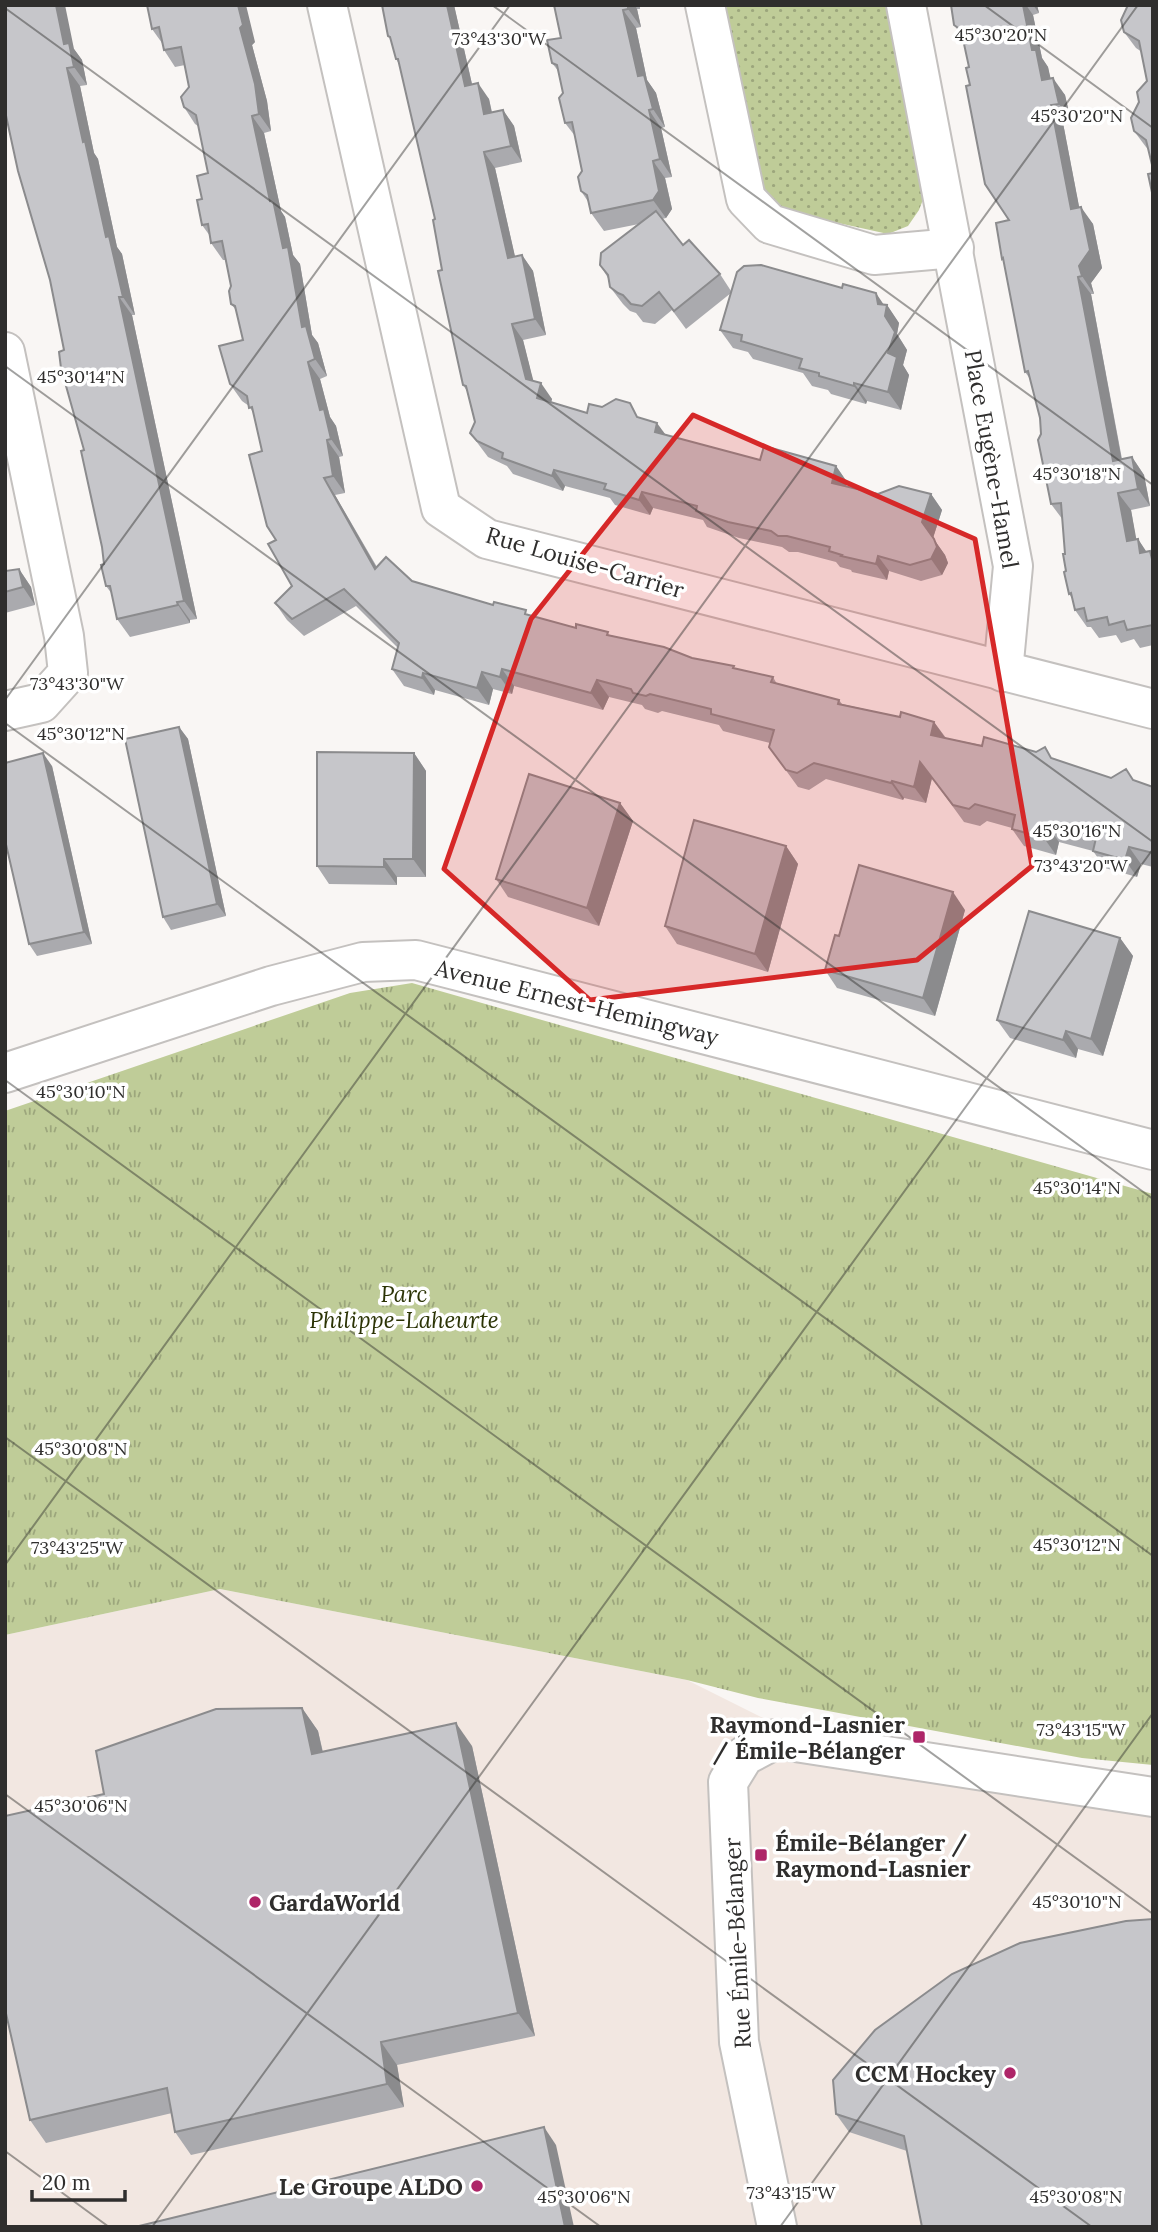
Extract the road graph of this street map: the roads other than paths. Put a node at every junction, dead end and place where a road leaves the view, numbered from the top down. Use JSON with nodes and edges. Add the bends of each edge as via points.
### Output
{"nodes":[{"id":1,"x":327,"y":5,"type":"edge"},
{"id":2,"x":705,"y":5,"type":"edge"},
{"id":3,"x":906,"y":5,"type":"edge"},
{"id":4,"x":954,"y":248,"type":"junction"},
{"id":5,"x":5,"y":352,"type":"edge"},
{"id":6,"x":1003,"y":672,"type":"junction"},
{"id":7,"x":1153,"y":709,"type":"edge"},
{"id":8,"x":5,"y":711,"type":"edge"},
{"id":9,"x":5,"y":1073,"type":"edge"},
{"id":10,"x":1153,"y":1150,"type":"edge"},
{"id":11,"x":1153,"y":1797,"type":"edge"},
{"id":12,"x":777,"y":2227,"type":"edge"}],
"edges":[{"from":1,"to":6,"type":"street","name":"Rue Louise-Carrier","via":[[442,508],[487,538]]},
{"from":2,"to":4,"type":"street","via":[[746,199],[771,224],[874,255]]},
{"from":3,"to":4,"type":"street","name":"Place Eugène-Hamel"},
{"from":4,"to":6,"type":"street","name":"Place Eugène-Hamel","via":[[1013,566]]},
{"from":5,"to":8,"type":"street","via":[[68,673],[41,703]]},
{"from":6,"to":7,"type":"street","name":"Rue Louise-Carrier"},
{"from":9,"to":10,"type":"street","name":"Avenue Ernest-Hemingway","via":[[271,986],[363,962],[416,960]]},
{"from":11,"to":12,"type":"street","name":"Rue Émile-Bélanger","via":[[776,1739],[744,1756],[728,1782],[739,2042]]}]}
